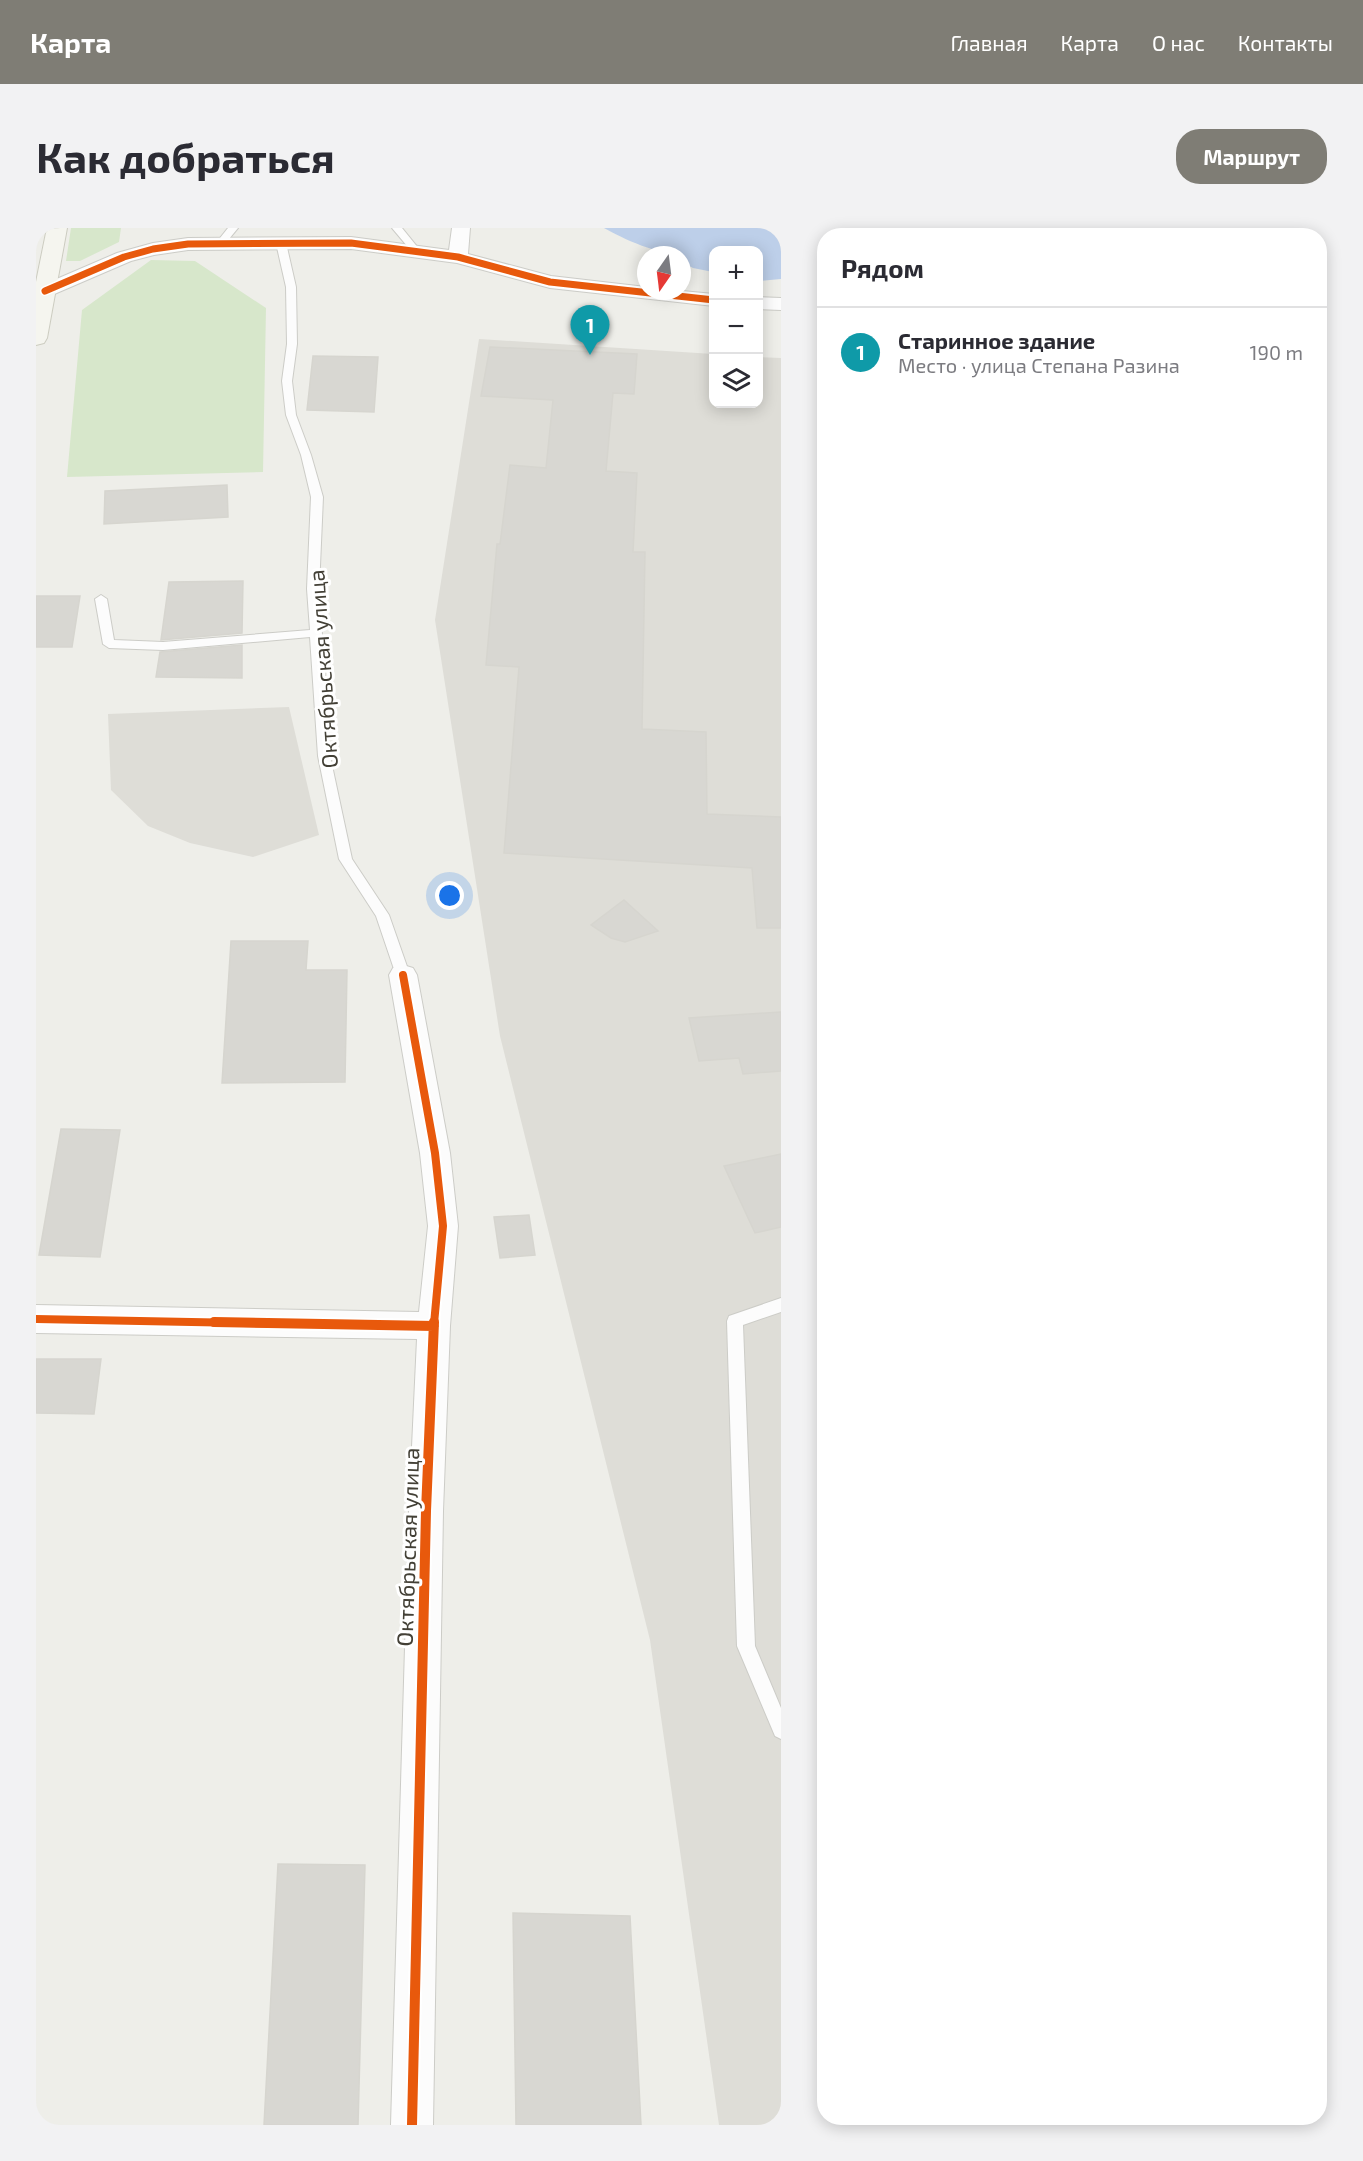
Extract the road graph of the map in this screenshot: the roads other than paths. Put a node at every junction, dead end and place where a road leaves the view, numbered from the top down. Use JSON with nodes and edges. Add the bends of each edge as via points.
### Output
{"nodes":[{"id":1,"x":57,"y":228,"type":"edge"},
{"id":2,"x":398,"y":228,"type":"edge"},
{"id":3,"x":461,"y":228,"type":"edge"},
{"id":4,"x":227,"y":235,"type":"edge"},
{"id":5,"x":281,"y":243,"type":"junction"},
{"id":6,"x":416,"y":251,"type":"junction"},
{"id":7,"x":458,"y":257,"type":"junction"},
{"id":8,"x":45,"y":291,"type":"junction"},
{"id":9,"x":709,"y":299,"type":"edge"},
{"id":10,"x":763,"y":303,"type":"edge"},
{"id":11,"x":781,"y":304,"type":"edge"},
{"id":12,"x":36,"y":338,"type":"edge"},
{"id":13,"x":101,"y":599,"type":"dead end"},
{"id":14,"x":317,"y":633,"type":"junction"},
{"id":15,"x":403,"y":975,"type":"joint"},
{"id":16,"x":781,"y":1305,"type":"edge"},
{"id":17,"x":36,"y":1319,"type":"edge"},
{"id":18,"x":434,"y":1326,"type":"junction"},
{"id":19,"x":781,"y":1730,"type":"edge"},
{"id":20,"x":412,"y":2125,"type":"edge"}],
"edges":[{"from":1,"to":8,"type":"main road"},
{"from":2,"to":6,"type":"lane"},
{"from":3,"to":7,"type":"street"},
{"from":4,"to":5,"type":"street"},
{"from":4,"to":8,"type":"street","via":[[153,249]]},
{"from":5,"to":6,"type":"street","via":[[351,243]]},
{"from":5,"to":14,"type":"lane","name":"Октябрьская улица","via":[[291,287],[292,344],[287,381],[291,416],[316,497],[313,589]]},
{"from":6,"to":7,"type":"street"},
{"from":7,"to":9,"type":"street","via":[[550,282]]},
{"from":8,"to":12,"type":"main road"},
{"from":10,"to":11,"type":"street"},
{"from":13,"to":14,"type":"lane","via":[[109,644],[163,646]]},
{"from":14,"to":15,"type":"lane","name":"Октябрьская улица","via":[[324,756],[346,859],[382,915]]},
{"from":15,"to":18,"type":"street","name":"Октябрьская улица","via":[[435,1153],[443,1226]]},
{"from":16,"to":19,"type":"lane","via":[[735,1321],[746,1646]]},
{"from":17,"to":18,"type":"street"},
{"from":18,"to":20,"type":"street","name":"Октябрьская улица"}]}
